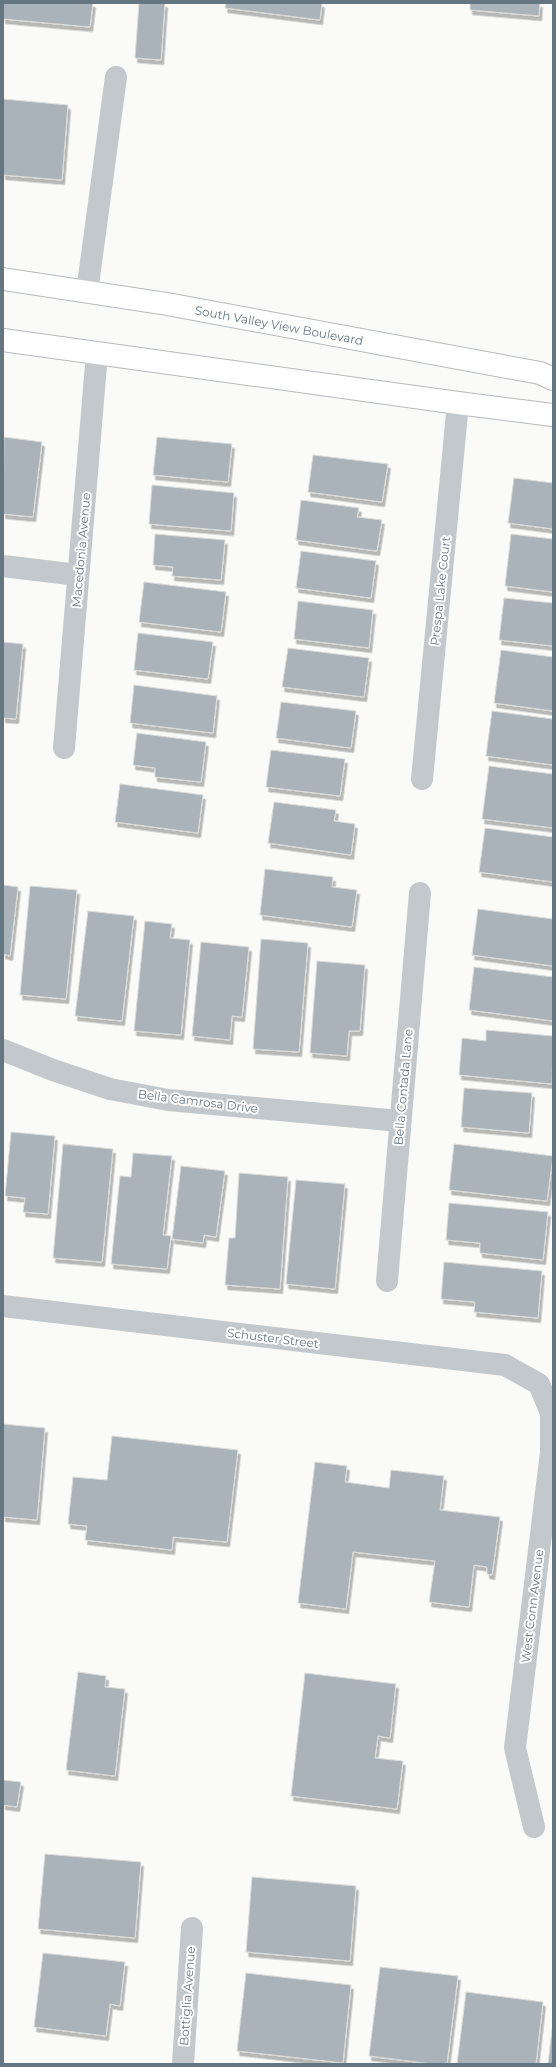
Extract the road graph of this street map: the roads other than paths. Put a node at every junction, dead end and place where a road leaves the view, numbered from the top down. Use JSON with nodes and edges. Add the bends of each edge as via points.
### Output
{"nodes":[{"id":1,"x":116,"y":77,"type":"dead end"},
{"id":2,"x":3,"y":279,"type":"edge"},
{"id":3,"x":87,"y":292,"type":"junction"},
{"id":4,"x":3,"y":340,"type":"edge"},
{"id":5,"x":97,"y":353,"type":"junction"},
{"id":6,"x":553,"y":379,"type":"edge"},
{"id":7,"x":458,"y":404,"type":"junction"},
{"id":8,"x":553,"y":415,"type":"edge"},
{"id":9,"x":3,"y":566,"type":"edge"},
{"id":10,"x":78,"y":575,"type":"junction"},
{"id":11,"x":64,"y":748,"type":"dead end"},
{"id":12,"x":422,"y":779,"type":"dead end"},
{"id":13,"x":420,"y":893,"type":"dead end"},
{"id":14,"x":3,"y":1050,"type":"edge"},
{"id":15,"x":400,"y":1121,"type":"junction"},
{"id":16,"x":387,"y":1281,"type":"dead end"},
{"id":17,"x":3,"y":1306,"type":"edge"},
{"id":18,"x":539,"y":1384,"type":"joint"},
{"id":19,"x":534,"y":1827,"type":"dead end"},
{"id":20,"x":192,"y":1928,"type":"dead end"},
{"id":21,"x":183,"y":2064,"type":"edge"}],
"edges":[{"from":1,"to":3,"type":"street"},
{"from":2,"to":3,"type":"main road","name":"South Valley View Boulevard"},
{"from":3,"to":6,"type":"main road","name":"South Valley View Boulevard","via":[[167,304],[540,373]]},
{"from":4,"to":5,"type":"main road"},
{"from":5,"to":7,"type":"main road"},
{"from":5,"to":10,"type":"street","name":"Macedonia Avenue"},
{"from":7,"to":8,"type":"main road"},
{"from":7,"to":12,"type":"street","name":"Prespa Lake Court"},
{"from":9,"to":10,"type":"street"},
{"from":10,"to":11,"type":"street","name":"Macedonia Avenue"},
{"from":13,"to":15,"type":"street","name":"Bella Contada Lane"},
{"from":14,"to":15,"type":"street","name":"Bella Camrosa Drive","via":[[110,1089],[168,1100]]},
{"from":15,"to":16,"type":"street","name":"Bella Contada Lane"},
{"from":17,"to":18,"type":"street","name":"Schuster Street","via":[[505,1365]]},
{"from":18,"to":19,"type":"street","name":"West Conn Avenue","via":[[551,1413],[551,1452],[514,1748]]},
{"from":20,"to":21,"type":"street","name":"Bottiglia Avenue"}]}
